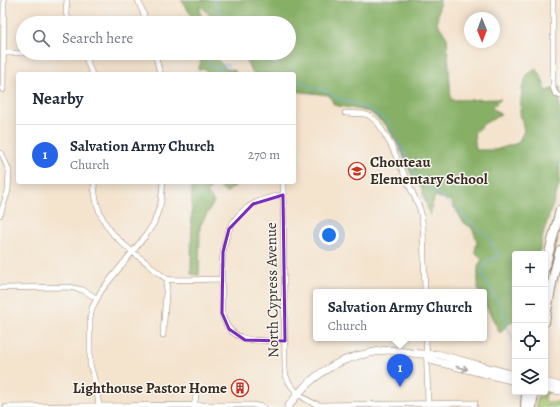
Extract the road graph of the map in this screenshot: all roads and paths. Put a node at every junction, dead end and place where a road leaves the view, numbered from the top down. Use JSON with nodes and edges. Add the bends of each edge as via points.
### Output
{"nodes":[{"id":1,"x":4,"y":0,"type":"edge"},
{"id":2,"x":67,"y":0,"type":"edge"},
{"id":3,"x":138,"y":0,"type":"edge"},
{"id":4,"x":554,"y":0,"type":"edge"},
{"id":5,"x":67,"y":16,"type":"edge"},
{"id":6,"x":144,"y":16,"type":"edge"},
{"id":7,"x":4,"y":53,"type":"junction"},
{"id":8,"x":16,"y":53,"type":"edge"},
{"id":9,"x":87,"y":60,"type":"edge"},
{"id":10,"x":157,"y":60,"type":"edge"},
{"id":11,"x":91,"y":72,"type":"edge"},
{"id":12,"x":160,"y":72,"type":"edge"},
{"id":13,"x":3,"y":90,"type":"dead end"},
{"id":14,"x":560,"y":96,"type":"edge"},
{"id":15,"x":345,"y":113,"type":"dead end"},
{"id":16,"x":0,"y":152,"type":"edge"},
{"id":17,"x":94,"y":184,"type":"edge"},
{"id":18,"x":163,"y":184,"type":"edge"},
{"id":19,"x":283,"y":184,"type":"edge"},
{"id":20,"x":283,"y":195,"type":"junction"},
{"id":21,"x":560,"y":210,"type":"edge"},
{"id":22,"x":0,"y":215,"type":"edge"},
{"id":23,"x":560,"y":250,"type":"edge"},
{"id":24,"x":132,"y":252,"type":"junction"},
{"id":25,"x":548,"y":256,"type":"edge"},
{"id":26,"x":167,"y":279,"type":"junction"},
{"id":27,"x":222,"y":279,"type":"junction"},
{"id":28,"x":0,"y":288,"type":"edge"},
{"id":29,"x":425,"y":289,"type":"edge"},
{"id":30,"x":96,"y":298,"type":"junction"},
{"id":31,"x":548,"y":306,"type":"edge"},
{"id":32,"x":163,"y":335,"type":"dead end"},
{"id":33,"x":285,"y":341,"type":"junction"},
{"id":34,"x":426,"y":341,"type":"edge"},
{"id":35,"x":426,"y":355,"type":"junction"},
{"id":36,"x":512,"y":374,"type":"edge"},
{"id":37,"x":512,"y":380,"type":"edge"},
{"id":38,"x":548,"y":383,"type":"edge"},
{"id":39,"x":560,"y":386,"type":"edge"},
{"id":40,"x":548,"y":389,"type":"edge"},
{"id":41,"x":560,"y":391,"type":"edge"},
{"id":42,"x":298,"y":392,"type":"junction"},
{"id":43,"x":196,"y":395,"type":"dead end"},
{"id":44,"x":521,"y":395,"type":"edge"},
{"id":45,"x":526,"y":395,"type":"edge"},
{"id":46,"x":534,"y":395,"type":"edge"},
{"id":47,"x":428,"y":403,"type":"junction"},
{"id":48,"x":406,"y":405,"type":"edge"},
{"id":49,"x":474,"y":405,"type":"edge"},
{"id":50,"x":194,"y":406,"type":"edge"},
{"id":51,"x":325,"y":406,"type":"edge"},
{"id":52,"x":6,"y":407,"type":"edge"},
{"id":53,"x":68,"y":407,"type":"edge"},
{"id":54,"x":99,"y":407,"type":"edge"},
{"id":55,"x":263,"y":407,"type":"edge"},
{"id":56,"x":288,"y":407,"type":"edge"},
{"id":57,"x":519,"y":407,"type":"edge"},
{"id":58,"x":525,"y":407,"type":"edge"},
{"id":59,"x":532,"y":407,"type":"edge"}],
"edges":[{"from":1,"to":7,"type":"street"},
{"from":2,"to":5,"type":"street"},
{"from":3,"to":6,"type":"street"},
{"from":4,"to":14,"type":"street","via":[[553,90]]},
{"from":7,"to":8,"type":"street"},
{"from":7,"to":13,"type":"street"},
{"from":9,"to":11,"type":"street"},
{"from":10,"to":12,"type":"street"},
{"from":15,"to":29,"type":"street","via":[[370,116],[378,123],[391,145],[420,209]]},
{"from":16,"to":22,"type":"street","via":[[9,172],[8,191]]},
{"from":17,"to":24,"type":"street","via":[[96,202],[106,226]]},
{"from":18,"to":24,"type":"street","via":[[157,216]]},
{"from":19,"to":20,"type":"street","name":"North Cypress Avenue"},
{"from":20,"to":27,"type":"street","via":[[253,204],[234,221],[225,239]]},
{"from":20,"to":33,"type":"street","name":"North Cypress Avenue"},
{"from":21,"to":25,"type":"main road"},
{"from":23,"to":31,"type":"main road"},
{"from":24,"to":26,"type":"street"},
{"from":24,"to":30,"type":"street"},
{"from":26,"to":27,"type":"street"},
{"from":26,"to":32,"type":"street"},
{"from":27,"to":33,"type":"street","via":[[223,319],[235,335],[245,340]]},
{"from":28,"to":30,"type":"street","via":[[70,287],[83,290]]},
{"from":30,"to":54,"type":"street","via":[[90,319],[89,351]]},
{"from":33,"to":42,"type":"street","name":"North Cypress Avenue","via":[[286,376]]},
{"from":34,"to":35,"type":"street"},
{"from":35,"to":36,"type":"main road","via":[[437,354]]},
{"from":35,"to":37,"type":"main road","one_way":true,"via":[[434,361]]},
{"from":35,"to":42,"type":"main road","via":[[386,350],[356,355],[331,366]]},
{"from":35,"to":47,"type":"street"},
{"from":38,"to":39,"type":"main road"},
{"from":40,"to":41,"type":"main road"},
{"from":42,"to":51,"type":"street","name":"North Cypress Avenue","via":[[310,402]]},
{"from":42,"to":56,"type":"main road"},
{"from":43,"to":50,"type":"street"},
{"from":44,"to":57,"type":"main road"},
{"from":45,"to":58,"type":"main road"},
{"from":46,"to":59,"type":"main road"},
{"from":47,"to":48,"type":"street","name":"North Cypress Avenue"},
{"from":47,"to":49,"type":"street","name":"North Cypress Avenue"},
{"from":48,"to":51,"type":"street","name":"North Cypress Avenue"},
{"from":50,"to":54,"type":"street"},
{"from":50,"to":55,"type":"street"},
{"from":52,"to":53,"type":"street"},
{"from":53,"to":54,"type":"street"}]}
